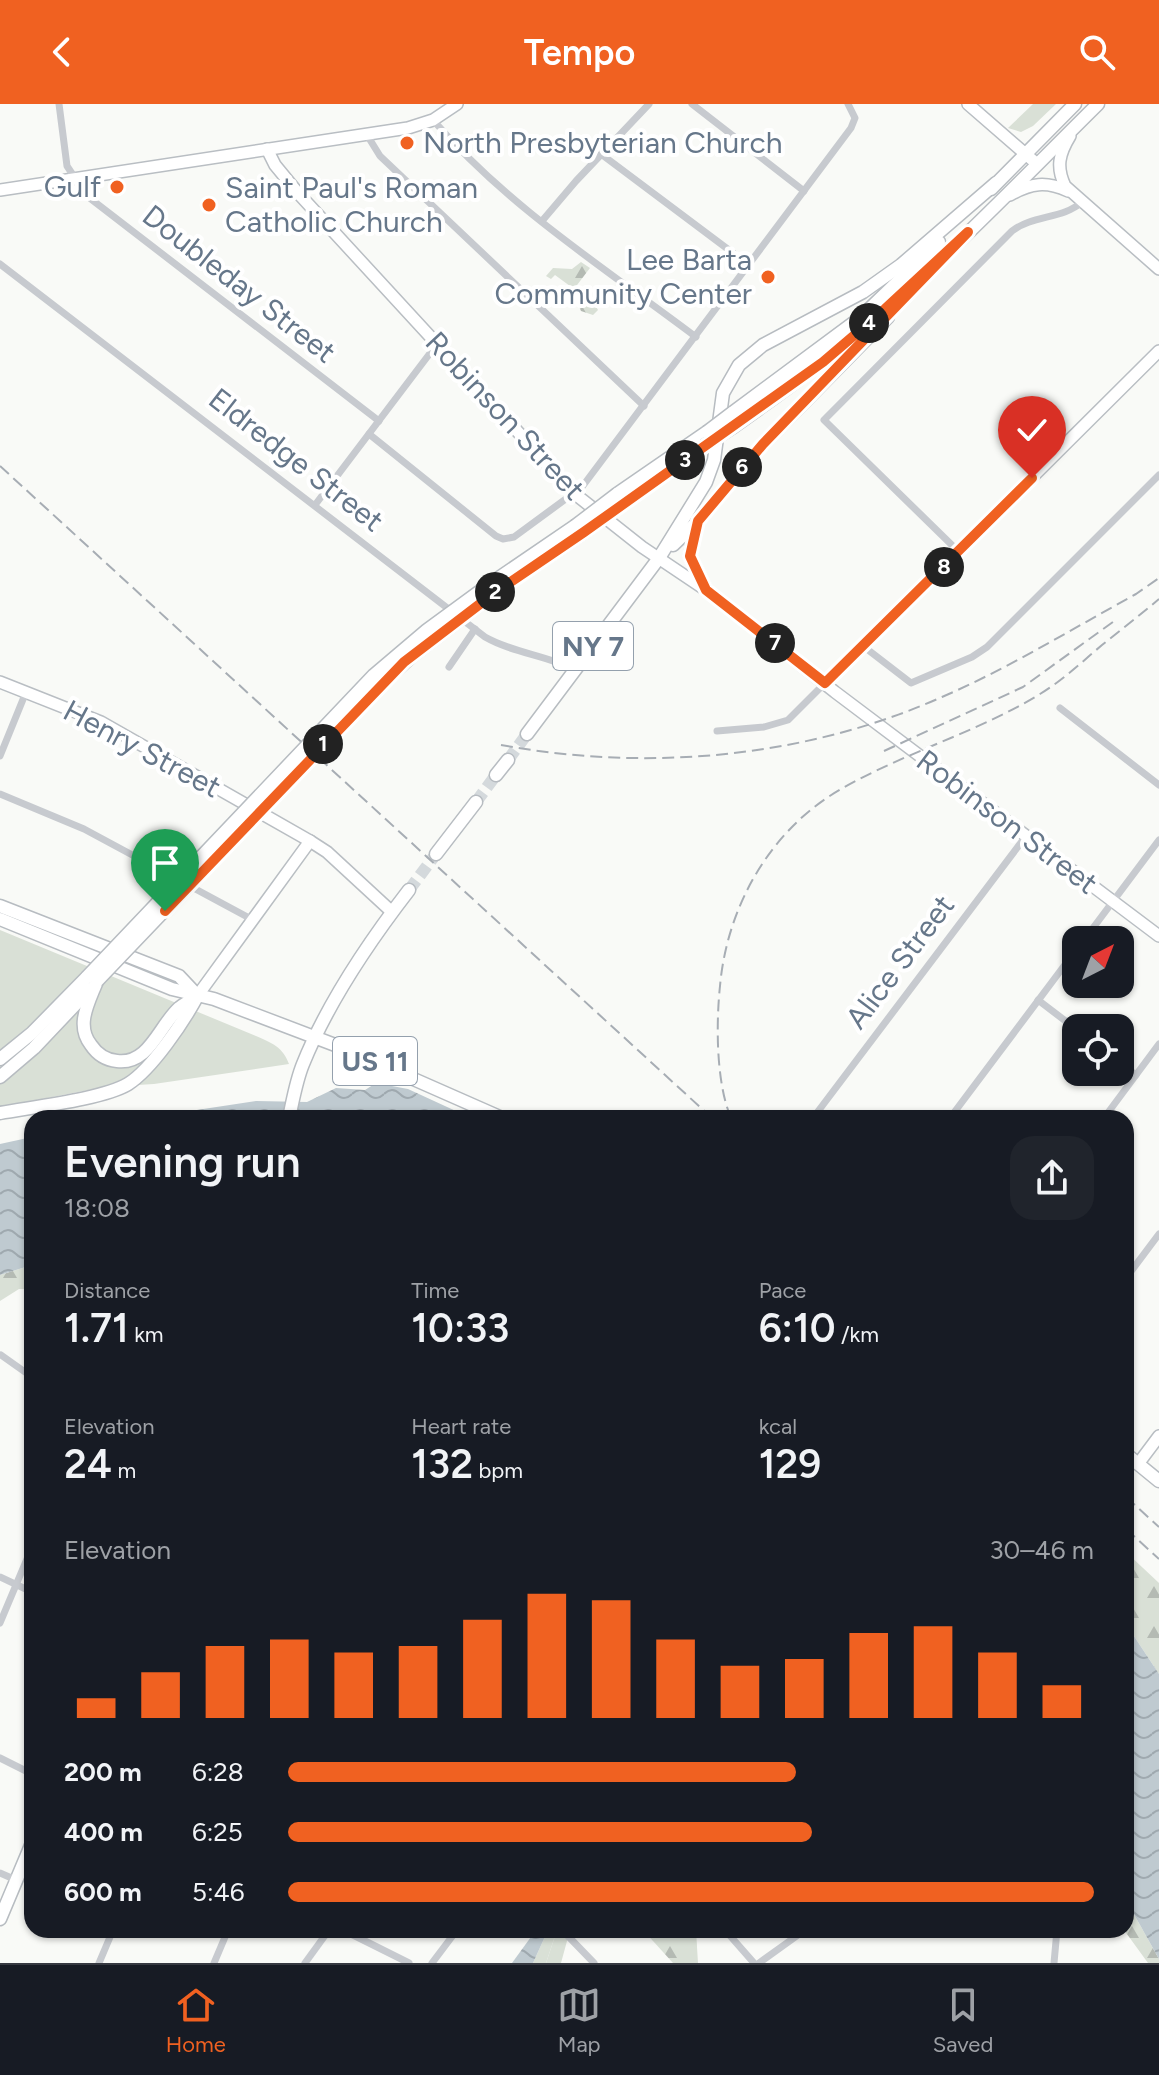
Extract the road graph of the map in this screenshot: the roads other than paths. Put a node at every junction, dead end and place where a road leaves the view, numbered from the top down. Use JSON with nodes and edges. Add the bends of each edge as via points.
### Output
{"nodes":[{"id":1,"x":59,"y":104,"type":"edge"},
{"id":2,"x":457,"y":104,"type":"edge"},
{"id":3,"x":649,"y":104,"type":"edge"},
{"id":4,"x":692,"y":104,"type":"edge"},
{"id":5,"x":848,"y":104,"type":"edge"},
{"id":6,"x":1075,"y":104,"type":"edge"},
{"id":7,"x":1098,"y":104,"type":"edge"},
{"id":8,"x":971,"y":105,"type":"edge"},
{"id":9,"x":433,"y":120,"type":"junction"},
{"id":10,"x":1081,"y":120,"type":"junction"},
{"id":11,"x":367,"y":135,"type":"junction"},
{"id":12,"x":267,"y":149,"type":"junction"},
{"id":13,"x":1025,"y":153,"type":"junction"},
{"id":14,"x":601,"y":154,"type":"junction"},
{"id":15,"x":1037,"y":164,"type":"junction"},
{"id":16,"x":75,"y":179,"type":"junction"},
{"id":17,"x":996,"y":183,"type":"junction"},
{"id":18,"x":0,"y":190,"type":"edge"},
{"id":19,"x":804,"y":191,"type":"junction"},
{"id":20,"x":1070,"y":192,"type":"junction"},
{"id":21,"x":1002,"y":199,"type":"junction"},
{"id":22,"x":1082,"y":202,"type":"junction"},
{"id":23,"x":542,"y":221,"type":"junction"},
{"id":24,"x":968,"y":232,"type":"junction"},
{"id":25,"x":0,"y":264,"type":"edge"},
{"id":26,"x":749,"y":265,"type":"junction"},
{"id":27,"x":1159,"y":269,"type":"edge"},
{"id":28,"x":696,"y":337,"type":"junction"},
{"id":29,"x":437,"y":344,"type":"junction"},
{"id":30,"x":1159,"y":351,"type":"edge"},
{"id":31,"x":644,"y":406,"type":"junction"},
{"id":32,"x":733,"y":420,"type":"junction"},
{"id":33,"x":379,"y":421,"type":"junction"},
{"id":34,"x":369,"y":434,"type":"junction"},
{"id":35,"x":1159,"y":475,"type":"edge"},
{"id":36,"x":575,"y":494,"type":"junction"},
{"id":37,"x":622,"y":498,"type":"junction"},
{"id":38,"x":315,"y":505,"type":"junction"},
{"id":39,"x":698,"y":521,"type":"junction"},
{"id":40,"x":959,"y":552,"type":"junction"},
{"id":41,"x":659,"y":558,"type":"junction"},
{"id":42,"x":706,"y":590,"type":"junction"},
{"id":43,"x":475,"y":629,"type":"junction"},
{"id":44,"x":863,"y":646,"type":"junction"},
{"id":45,"x":449,"y":667,"type":"dead end"},
{"id":46,"x":576,"y":670,"type":"junction"},
{"id":47,"x":0,"y":682,"type":"edge"},
{"id":48,"x":825,"y":683,"type":"junction"},
{"id":49,"x":26,"y":692,"type":"junction"},
{"id":50,"x":1060,"y":708,"type":"dead end"},
{"id":51,"x":717,"y":731,"type":"dead end"},
{"id":52,"x":527,"y":734,"type":"tunnel mouth"},
{"id":53,"x":0,"y":756,"type":"edge"},
{"id":54,"x":508,"y":760,"type":"tunnel mouth"},
{"id":55,"x":496,"y":775,"type":"tunnel mouth"},
{"id":56,"x":1159,"y":785,"type":"edge"},
{"id":57,"x":0,"y":794,"type":"edge"},
{"id":58,"x":476,"y":802,"type":"tunnel mouth"},
{"id":59,"x":1026,"y":836,"type":"junction"},
{"id":60,"x":1159,"y":840,"type":"edge"},
{"id":61,"x":310,"y":841,"type":"junction"},
{"id":62,"x":436,"y":854,"type":"tunnel mouth"},
{"id":63,"x":409,"y":890,"type":"tunnel mouth"},
{"id":64,"x":1113,"y":901,"type":"junction"},
{"id":65,"x":0,"y":906,"type":"edge"},
{"id":66,"x":392,"y":912,"type":"junction"},
{"id":67,"x":0,"y":919,"type":"edge"},
{"id":68,"x":253,"y":920,"type":"junction"},
{"id":69,"x":1094,"y":926,"type":"edge"},
{"id":70,"x":1159,"y":936,"type":"edge"},
{"id":71,"x":1062,"y":968,"type":"edge"},
{"id":72,"x":92,"y":979,"type":"junction"},
{"id":73,"x":198,"y":995,"type":"junction"},
{"id":74,"x":1038,"y":1000,"type":"junction"},
{"id":75,"x":53,"y":1013,"type":"junction"},
{"id":76,"x":1062,"y":1018,"type":"edge"},
{"id":77,"x":316,"y":1038,"type":"junction"},
{"id":78,"x":1159,"y":1044,"type":"edge"},
{"id":79,"x":0,"y":1052,"type":"edge"},
{"id":80,"x":0,"y":1059,"type":"edge"},
{"id":81,"x":1136,"y":1075,"type":"joint"},
{"id":82,"x":0,"y":1077,"type":"edge"},
{"id":83,"x":291,"y":1110,"type":"edge"},
{"id":84,"x":485,"y":1110,"type":"edge"},
{"id":85,"x":819,"y":1110,"type":"edge"},
{"id":86,"x":957,"y":1110,"type":"edge"},
{"id":87,"x":1110,"y":1110,"type":"edge"},
{"id":88,"x":0,"y":1113,"type":"edge"},
{"id":89,"x":1159,"y":1234,"type":"edge"},
{"id":90,"x":1134,"y":1267,"type":"edge"},
{"id":91,"x":1,"y":1355,"type":"edge"},
{"id":92,"x":24,"y":1371,"type":"edge"},
{"id":93,"x":1159,"y":1436,"type":"edge"},
{"id":94,"x":1134,"y":1461,"type":"edge"},
{"id":95,"x":1138,"y":1464,"type":"junction"},
{"id":96,"x":1159,"y":1481,"type":"edge"},
{"id":97,"x":24,"y":1566,"type":"edge"},
{"id":98,"x":0,"y":1577,"type":"edge"},
{"id":99,"x":16,"y":1585,"type":"junction"},
{"id":100,"x":24,"y":1588,"type":"edge"},
{"id":101,"x":0,"y":1623,"type":"edge"},
{"id":102,"x":0,"y":1758,"type":"edge"},
{"id":103,"x":24,"y":1770,"type":"edge"},
{"id":104,"x":24,"y":1862,"type":"edge"},
{"id":105,"x":0,"y":1873,"type":"edge"},
{"id":106,"x":16,"y":1880,"type":"junction"},
{"id":107,"x":0,"y":1919,"type":"edge"},
{"id":108,"x":110,"y":1938,"type":"edge"},
{"id":109,"x":225,"y":1938,"type":"edge"},
{"id":110,"x":323,"y":1938,"type":"edge"},
{"id":111,"x":359,"y":1938,"type":"edge"},
{"id":112,"x":451,"y":1938,"type":"edge"},
{"id":113,"x":570,"y":1938,"type":"edge"},
{"id":114,"x":733,"y":1938,"type":"edge"},
{"id":115,"x":793,"y":1938,"type":"edge"},
{"id":116,"x":1056,"y":1938,"type":"edge"},
{"id":117,"x":99,"y":1963,"type":"edge"},
{"id":118,"x":214,"y":1963,"type":"edge"},
{"id":119,"x":305,"y":1963,"type":"edge"},
{"id":120,"x":409,"y":1963,"type":"edge"},
{"id":121,"x":432,"y":1963,"type":"edge"},
{"id":122,"x":594,"y":1963,"type":"edge"},
{"id":123,"x":757,"y":1963,"type":"edge"},
{"id":124,"x":1054,"y":1963,"type":"edge"}],
"edges":[{"from":1,"to":16,"type":"street","via":[[67,166]]},
{"from":2,"to":9,"type":"street"},
{"from":3,"to":14,"type":"street"},
{"from":4,"to":19,"type":"street"},
{"from":5,"to":19,"type":"street","via":[[854,123]]},
{"from":6,"to":13,"type":"main road"},
{"from":7,"to":10,"type":"main road"},
{"from":8,"to":13,"type":"street"},
{"from":9,"to":11,"type":"street"},
{"from":9,"to":23,"type":"street"},
{"from":10,"to":15,"type":"main road"},
{"from":10,"to":20,"type":"street","via":[[1059,160]]},
{"from":11,"to":12,"type":"street"},
{"from":11,"to":31,"type":"street","via":[[380,156]]},
{"from":12,"to":16,"type":"street"},
{"from":12,"to":29,"type":"street","name":"Robinson Street","via":[[298,193]]},
{"from":13,"to":15,"type":"street"},
{"from":13,"to":17,"type":"main road"},
{"from":14,"to":23,"type":"street"},
{"from":14,"to":26,"type":"street"},
{"from":15,"to":21,"type":"main road"},
{"from":16,"to":18,"type":"street"},
{"from":16,"to":33,"type":"street","name":"Doubleday Street","via":[[87,196]]},
{"from":17,"to":32,"type":"main road","via":[[860,318]]},
{"from":17,"to":41,"type":"main road","number":"NY 7","via":[[876,283],[763,345],[739,365],[723,393],[711,472]]},
{"from":19,"to":26,"type":"street"},
{"from":20,"to":21,"type":"street","via":[[1039,183]]},
{"from":20,"to":22,"type":"street"},
{"from":21,"to":24,"type":"main road"},
{"from":22,"to":27,"type":"street"},
{"from":22,"to":40,"type":"street","via":[[1070,211],[1017,227],[824,420]]},
{"from":23,"to":28,"type":"street"},
{"from":24,"to":32,"type":"main road","via":[[793,385]]},
{"from":24,"to":39,"type":"main road","number":"NY 7","via":[[763,444]]},
{"from":25,"to":38,"type":"street","name":"Eldredge Street"},
{"from":26,"to":28,"type":"street"},
{"from":28,"to":31,"type":"street"},
{"from":29,"to":33,"type":"street"},
{"from":29,"to":36,"type":"street","name":"Robinson Street"},
{"from":30,"to":40,"type":"street"},
{"from":31,"to":36,"type":"street"},
{"from":32,"to":37,"type":"main road","bridge":true,"via":[[704,446]]},
{"from":32,"to":37,"type":"main road","bridge":true,"via":[[707,432]]},
{"from":33,"to":34,"type":"street"},
{"from":34,"to":36,"type":"street","via":[[503,539],[514,537]]},
{"from":34,"to":38,"type":"street"},
{"from":35,"to":44,"type":"street","via":[[972,657],[911,683]]},
{"from":36,"to":41,"type":"street","name":"Robinson Street"},
{"from":37,"to":72,"type":"main road","bridge":true,"via":[[427,630],[374,675]]},
{"from":38,"to":43,"type":"street","name":"Eldredge Street"},
{"from":39,"to":41,"type":"main road","number":"NY 7"},
{"from":39,"to":42,"type":"main road","via":[[690,556]]},
{"from":40,"to":44,"type":"street"},
{"from":41,"to":42,"type":"street","name":"Robinson Street"},
{"from":41,"to":46,"type":"main road","number":"NY 7"},
{"from":42,"to":48,"type":"street","name":"Robinson Street"},
{"from":43,"to":45,"type":"street"},
{"from":43,"to":46,"type":"street","name":"Eldredge Street","via":[[496,643]]},
{"from":44,"to":48,"type":"street"},
{"from":46,"to":52,"type":"main road","number":"NY 7"},
{"from":47,"to":49,"type":"street","name":"Henry Street"},
{"from":48,"to":51,"type":"street","via":[[788,720]]},
{"from":48,"to":59,"type":"street","name":"Robinson Street"},
{"from":49,"to":53,"type":"street"},
{"from":49,"to":61,"type":"street","name":"Henry Street","via":[[101,722]]},
{"from":50,"to":56,"type":"street"},
{"from":54,"to":55,"type":"main road"},
{"from":57,"to":68,"type":"street","via":[[84,829]]},
{"from":58,"to":62,"type":"main road"},
{"from":59,"to":64,"type":"street","name":"Robinson Street"},
{"from":59,"to":85,"type":"street","name":"Alice Street"},
{"from":60,"to":64,"type":"street"},
{"from":61,"to":66,"type":"street","name":"Henry Street"},
{"from":61,"to":68,"type":"street"},
{"from":63,"to":66,"type":"main road"},
{"from":64,"to":69,"type":"street"},
{"from":64,"to":70,"type":"street","name":"Robinson Street"},
{"from":65,"to":73,"type":"main road","number":"US 11","via":[[179,976]]},
{"from":66,"to":77,"type":"main road"},
{"from":67,"to":73,"type":"main road","number":"US 11"},
{"from":68,"to":73,"type":"street"},
{"from":71,"to":74,"type":"street"},
{"from":72,"to":73,"type":"main road","via":[[85,1036],[98,1053],[117,1061],[142,1055],[179,1008]]},
{"from":72,"to":75,"type":"main road"},
{"from":72,"to":82,"type":"main road","via":[[34,1048]]},
{"from":73,"to":77,"type":"main road","number":"US 11"},
{"from":73,"to":88,"type":"main road","via":[[153,1060],[127,1085]]},
{"from":74,"to":76,"type":"street"},
{"from":74,"to":86,"type":"street"},
{"from":75,"to":79,"type":"main road"},
{"from":75,"to":80,"type":"main road"},
{"from":77,"to":83,"type":"main road"},
{"from":77,"to":84,"type":"main road","number":"US 11"},
{"from":78,"to":81,"type":"street"},
{"from":81,"to":87,"type":"street"},
{"from":89,"to":90,"type":"street"},
{"from":91,"to":92,"type":"street"},
{"from":93,"to":95,"type":"street"},
{"from":94,"to":95,"type":"main road"},
{"from":95,"to":96,"type":"main road"},
{"from":97,"to":99,"type":"street"},
{"from":98,"to":99,"type":"street"},
{"from":99,"to":100,"type":"street"},
{"from":99,"to":101,"type":"street"},
{"from":102,"to":103,"type":"street"},
{"from":104,"to":106,"type":"main road"},
{"from":105,"to":106,"type":"street"},
{"from":106,"to":107,"type":"main road"},
{"from":108,"to":117,"type":"street"},
{"from":109,"to":118,"type":"street"},
{"from":110,"to":119,"type":"street"},
{"from":111,"to":120,"type":"street"},
{"from":112,"to":121,"type":"street"},
{"from":113,"to":122,"type":"street"},
{"from":114,"to":123,"type":"street"},
{"from":115,"to":123,"type":"street"},
{"from":116,"to":124,"type":"street"}]}
